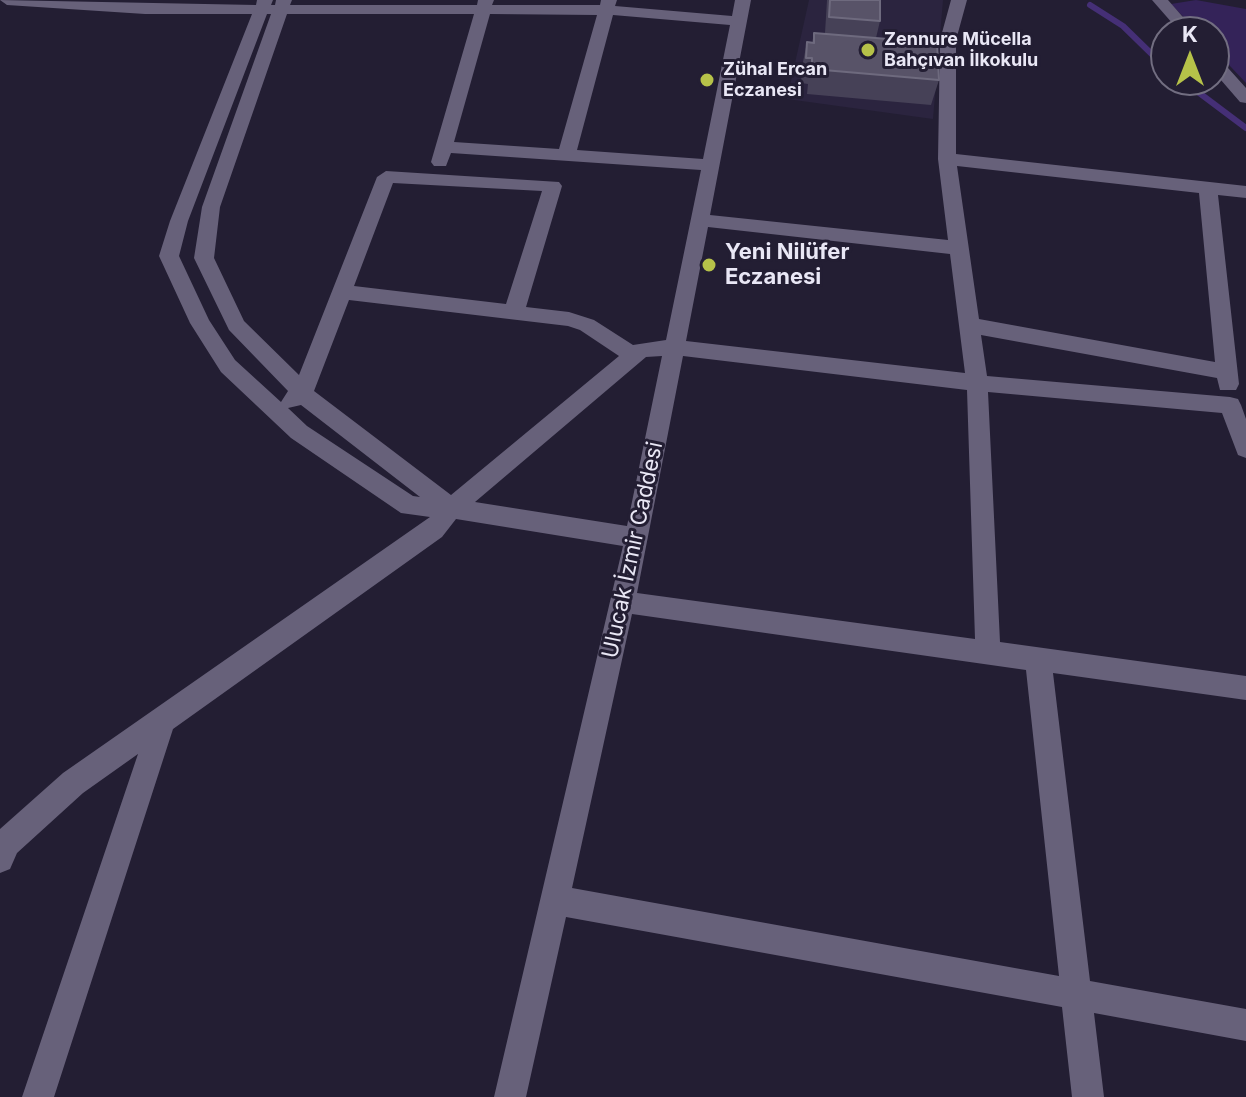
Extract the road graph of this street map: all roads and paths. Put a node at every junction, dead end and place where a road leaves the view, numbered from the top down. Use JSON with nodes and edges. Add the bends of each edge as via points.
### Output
{"nodes":[{"id":1,"x":7,"y":0,"type":"edge"},
{"id":2,"x":959,"y":0,"type":"edge"},
{"id":3,"x":1160,"y":0,"type":"edge"},
{"id":4,"x":608,"y":5,"type":"edge"},
{"id":5,"x":273,"y":6,"type":"edge"},
{"id":6,"x":485,"y":6,"type":"edge"},
{"id":7,"x":741,"y":10,"type":"edge"},
{"id":8,"x":1174,"y":16,"type":"edge"},
{"id":9,"x":1230,"y":80,"type":"edge"},
{"id":10,"x":1246,"y":98,"type":"edge"},
{"id":11,"x":444,"y":147,"type":"junction"},
{"id":12,"x":567,"y":153,"type":"junction"},
{"id":13,"x":947,"y":159,"type":"junction"},
{"id":14,"x":710,"y":165,"type":"junction"},
{"id":15,"x":434,"y":179,"type":"junction"},
{"id":16,"x":1208,"y":187,"type":"junction"},
{"id":17,"x":1246,"y":192,"type":"edge"},
{"id":18,"x":700,"y":220,"type":"junction"},
{"id":19,"x":959,"y":248,"type":"junction"},
{"id":20,"x":342,"y":292,"type":"junction"},
{"id":21,"x":514,"y":312,"type":"junction"},
{"id":22,"x":969,"y":325,"type":"junction"},
{"id":23,"x":675,"y":347,"type":"junction"},
{"id":24,"x":634,"y":356,"type":"junction"},
{"id":25,"x":1227,"y":372,"type":"junction"},
{"id":26,"x":977,"y":383,"type":"junction"},
{"id":27,"x":303,"y":392,"type":"junction"},
{"id":28,"x":1230,"y":405,"type":"junction"},
{"id":29,"x":277,"y":411,"type":"junction"},
{"id":30,"x":1246,"y":449,"type":"edge"},
{"id":31,"x":451,"y":508,"type":"junction"},
{"id":32,"x":637,"y":538,"type":"junction"},
{"id":33,"x":623,"y":602,"type":"junction"},
{"id":34,"x":988,"y":652,"type":"junction"},
{"id":35,"x":1038,"y":659,"type":"junction"},
{"id":36,"x":1246,"y":688,"type":"edge"},
{"id":37,"x":162,"y":721,"type":"junction"},
{"id":38,"x":0,"y":859,"type":"edge"},
{"id":39,"x":555,"y":900,"type":"junction"},
{"id":40,"x":1076,"y":994,"type":"junction"},
{"id":41,"x":1246,"y":1025,"type":"edge"},
{"id":42,"x":38,"y":1097,"type":"edge"},
{"id":43,"x":510,"y":1097,"type":"edge"},
{"id":44,"x":1088,"y":1097,"type":"edge"}],
"edges":[{"from":1,"to":5,"type":"street","via":[[145,9]]},
{"from":2,"to":13,"type":"street","via":[[948,40]]},
{"from":3,"to":8,"type":"street"},
{"from":4,"to":6,"type":"street"},
{"from":4,"to":7,"type":"street"},
{"from":4,"to":12,"type":"street"},
{"from":5,"to":6,"type":"street"},
{"from":5,"to":27,"type":"street","via":[[211,207],[204,258],[236,325]]},
{"from":5,"to":29,"type":"street","via":[[179,221],[169,256],[200,323],[228,366]]},
{"from":6,"to":11,"type":"street"},
{"from":7,"to":14,"type":"street","name":"Ulucak İzmir Caddesi"},
{"from":9,"to":10,"type":"street"},
{"from":11,"to":12,"type":"street"},
{"from":11,"to":15,"type":"street"},
{"from":12,"to":14,"type":"street"},
{"from":13,"to":16,"type":"street"},
{"from":13,"to":19,"type":"street"},
{"from":14,"to":18,"type":"street","name":"Ulucak İzmir Caddesi"},
{"from":15,"to":20,"type":"street","via":[[386,177]]},
{"from":15,"to":21,"type":"street","via":[[553,186]]},
{"from":16,"to":17,"type":"street"},
{"from":16,"to":25,"type":"street"},
{"from":18,"to":19,"type":"street"},
{"from":18,"to":23,"type":"street","name":"Ulucak İzmir Caddesi"},
{"from":19,"to":22,"type":"street"},
{"from":20,"to":21,"type":"street"},
{"from":20,"to":27,"type":"street"},
{"from":21,"to":24,"type":"street","via":[[587,325]]},
{"from":22,"to":25,"type":"street"},
{"from":22,"to":26,"type":"street"},
{"from":23,"to":24,"type":"street","via":[[641,350]]},
{"from":23,"to":26,"type":"street"},
{"from":23,"to":32,"type":"street","name":"Ulucak İzmir Caddesi"},
{"from":24,"to":31,"type":"street"},
{"from":25,"to":28,"type":"street"},
{"from":26,"to":28,"type":"street"},
{"from":26,"to":34,"type":"street"},
{"from":27,"to":29,"type":"street"},
{"from":27,"to":31,"type":"street"},
{"from":28,"to":30,"type":"street"},
{"from":29,"to":31,"type":"street","via":[[299,432],[409,506]]},
{"from":31,"to":32,"type":"street"},
{"from":31,"to":37,"type":"street","via":[[434,530]]},
{"from":32,"to":33,"type":"street","name":"Ulucak İzmir Caddesi"},
{"from":33,"to":34,"type":"street"},
{"from":33,"to":39,"type":"street","name":"Ulucak İzmir Caddesi"},
{"from":34,"to":35,"type":"street"},
{"from":35,"to":36,"type":"street"},
{"from":35,"to":40,"type":"street"},
{"from":37,"to":38,"type":"street","via":[[73,783],[6,843]]},
{"from":37,"to":42,"type":"street"},
{"from":39,"to":40,"type":"street"},
{"from":39,"to":43,"type":"street","name":"Ulucak İzmir Caddesi"},
{"from":40,"to":41,"type":"street"},
{"from":40,"to":44,"type":"street"}]}
